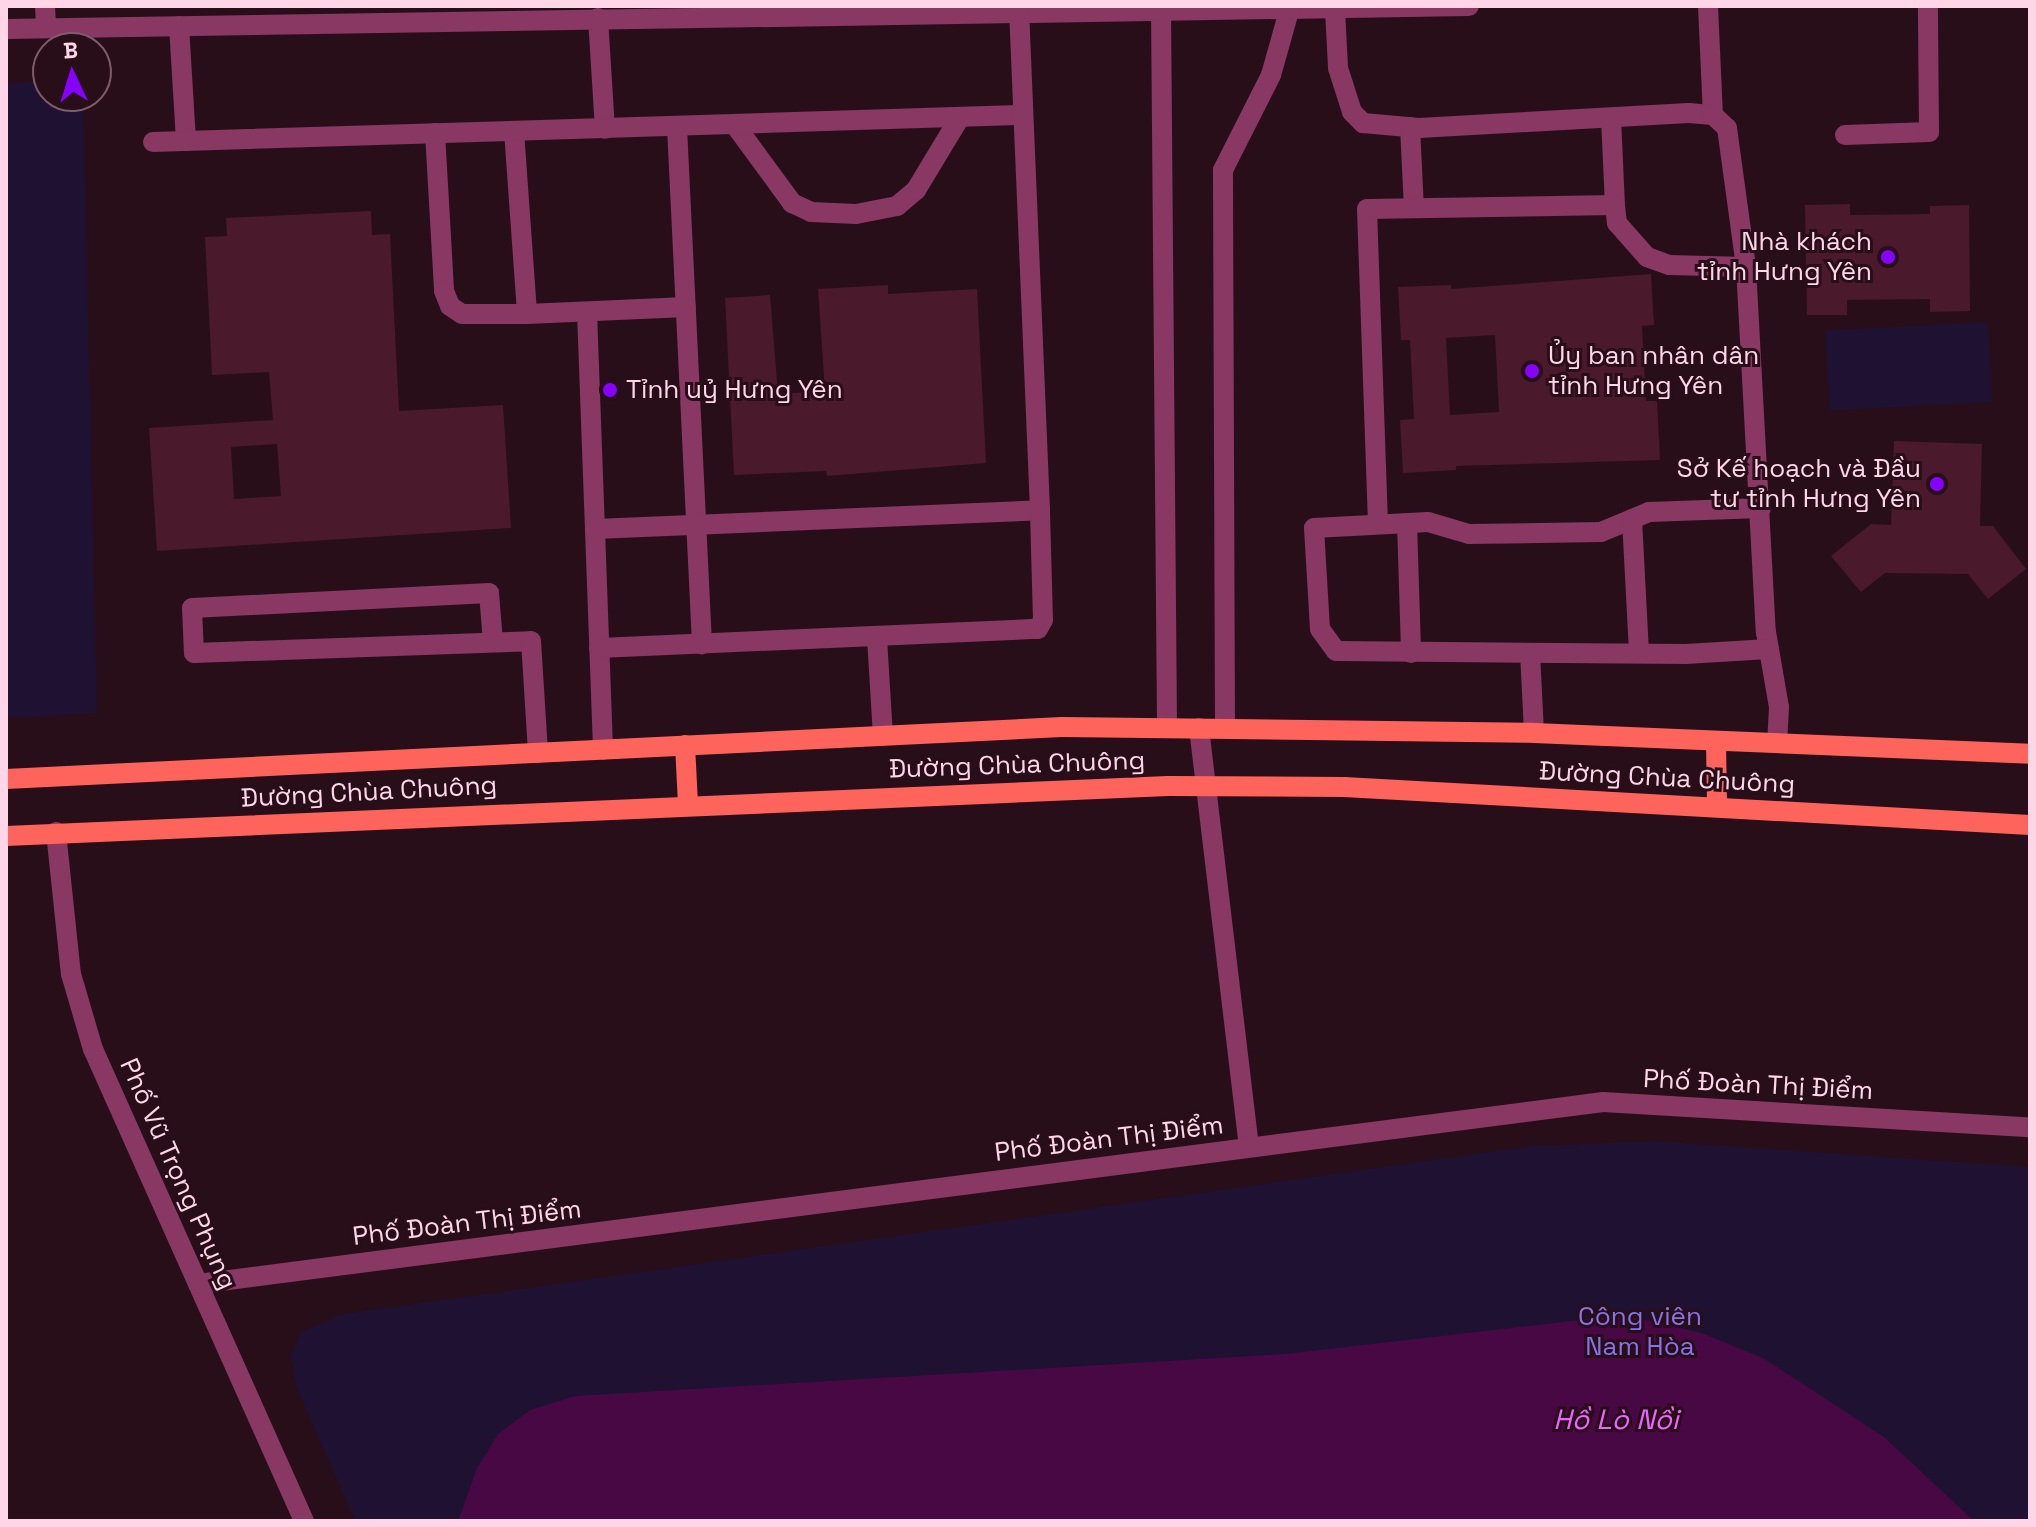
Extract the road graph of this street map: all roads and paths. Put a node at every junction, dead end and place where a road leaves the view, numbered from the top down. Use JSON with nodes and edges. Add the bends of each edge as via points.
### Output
{"nodes":[{"id":1,"x":45,"y":6,"type":"edge"},
{"id":2,"x":1469,"y":6,"type":"edge"},
{"id":3,"x":1708,"y":6,"type":"edge"},
{"id":4,"x":1928,"y":6,"type":"edge"},
{"id":5,"x":1161,"y":9,"type":"junction"},
{"id":6,"x":1335,"y":10,"type":"junction"},
{"id":7,"x":1019,"y":11,"type":"junction"},
{"id":8,"x":1289,"y":11,"type":"junction"},
{"id":9,"x":634,"y":12,"type":"edge"},
{"id":10,"x":598,"y":18,"type":"junction"},
{"id":11,"x":179,"y":26,"type":"junction"},
{"id":12,"x":46,"y":28,"type":"junction"},
{"id":13,"x":6,"y":29,"type":"edge"},
{"id":14,"x":1023,"y":115,"type":"junction"},
{"id":15,"x":1713,"y":115,"type":"junction"},
{"id":16,"x":960,"y":117,"type":"junction"},
{"id":17,"x":1611,"y":118,"type":"junction"},
{"id":18,"x":735,"y":125,"type":"junction"},
{"id":19,"x":677,"y":127,"type":"junction"},
{"id":20,"x":1410,"y":127,"type":"junction"},
{"id":21,"x":605,"y":129,"type":"junction"},
{"id":22,"x":514,"y":131,"type":"junction"},
{"id":23,"x":435,"y":133,"type":"junction"},
{"id":24,"x":1845,"y":135,"type":"dead end"},
{"id":25,"x":186,"y":141,"type":"junction"},
{"id":26,"x":153,"y":142,"type":"dead end"},
{"id":27,"x":1615,"y":205,"type":"junction"},
{"id":28,"x":1414,"y":208,"type":"junction"},
{"id":29,"x":1746,"y":267,"type":"junction"},
{"id":30,"x":686,"y":307,"type":"junction"},
{"id":31,"x":587,"y":312,"type":"junction"},
{"id":32,"x":527,"y":314,"type":"junction"},
{"id":33,"x":1761,"y":508,"type":"junction"},
{"id":34,"x":1040,"y":510,"type":"junction"},
{"id":35,"x":1632,"y":519,"type":"junction"},
{"id":36,"x":1407,"y":523,"type":"junction"},
{"id":37,"x":697,"y":524,"type":"junction"},
{"id":38,"x":1378,"y":524,"type":"junction"},
{"id":39,"x":595,"y":529,"type":"junction"},
{"id":40,"x":877,"y":638,"type":"junction"},
{"id":41,"x":493,"y":642,"type":"junction"},
{"id":42,"x":702,"y":644,"type":"junction"},
{"id":43,"x":599,"y":648,"type":"junction"},
{"id":44,"x":1769,"y":649,"type":"junction"},
{"id":45,"x":1639,"y":652,"type":"junction"},
{"id":46,"x":1411,"y":653,"type":"junction"},
{"id":47,"x":1530,"y":653,"type":"junction"},
{"id":48,"x":1167,"y":728,"type":"junction"},
{"id":49,"x":1199,"y":728,"type":"junction"},
{"id":50,"x":1225,"y":728,"type":"junction"},
{"id":51,"x":1534,"y":733,"type":"junction"},
{"id":52,"x":883,"y":736,"type":"junction"},
{"id":53,"x":1716,"y":741,"type":"junction"},
{"id":54,"x":1777,"y":743,"type":"junction"},
{"id":55,"x":685,"y":745,"type":"junction"},
{"id":56,"x":603,"y":750,"type":"junction"},
{"id":57,"x":538,"y":753,"type":"junction"},
{"id":58,"x":2030,"y":754,"type":"edge"},
{"id":59,"x":6,"y":779,"type":"edge"},
{"id":60,"x":1206,"y":787,"type":"junction"},
{"id":61,"x":688,"y":804,"type":"junction"},
{"id":62,"x":1717,"y":806,"type":"junction"},
{"id":63,"x":2030,"y":825,"type":"edge"},
{"id":64,"x":56,"y":832,"type":"junction"},
{"id":65,"x":6,"y":836,"type":"edge"},
{"id":66,"x":2030,"y":1127,"type":"edge"},
{"id":67,"x":1249,"y":1147,"type":"junction"},
{"id":68,"x":198,"y":1284,"type":"junction"},
{"id":69,"x":304,"y":1521,"type":"edge"}],
"edges":[{"from":1,"to":12,"type":"street"},
{"from":2,"to":6,"type":"street"},
{"from":3,"to":15,"type":"street"},
{"from":4,"to":24,"type":"street","via":[[1929,132]]},
{"from":5,"to":7,"type":"street"},
{"from":5,"to":8,"type":"street"},
{"from":5,"to":48,"type":"street"},
{"from":6,"to":8,"type":"street"},
{"from":6,"to":20,"type":"street","via":[[1338,68],[1352,112],[1363,123]]},
{"from":7,"to":9,"type":"street"},
{"from":7,"to":14,"type":"street"},
{"from":8,"to":50,"type":"street","via":[[1271,75],[1223,170]]},
{"from":9,"to":10,"type":"street"},
{"from":10,"to":11,"type":"street"},
{"from":10,"to":21,"type":"street"},
{"from":11,"to":12,"type":"street"},
{"from":11,"to":25,"type":"street"},
{"from":12,"to":13,"type":"street"},
{"from":14,"to":16,"type":"street"},
{"from":14,"to":34,"type":"street"},
{"from":15,"to":17,"type":"street"},
{"from":15,"to":29,"type":"street","via":[[1727,128],[1730,141]]},
{"from":16,"to":18,"type":"street"},
{"from":16,"to":18,"type":"street","via":[[916,190],[897,206],[856,214],[811,212],[792,203]]},
{"from":17,"to":20,"type":"street"},
{"from":17,"to":27,"type":"street"},
{"from":18,"to":19,"type":"street"},
{"from":19,"to":21,"type":"street"},
{"from":19,"to":30,"type":"street"},
{"from":20,"to":28,"type":"street"},
{"from":21,"to":22,"type":"street"},
{"from":22,"to":23,"type":"street"},
{"from":22,"to":32,"type":"street"},
{"from":23,"to":25,"type":"street"},
{"from":23,"to":32,"type":"street","via":[[444,291],[450,306],[462,314]]},
{"from":25,"to":26,"type":"street"},
{"from":27,"to":28,"type":"street"},
{"from":27,"to":29,"type":"street","via":[[1617,223],[1647,257],[1669,265]]},
{"from":28,"to":38,"type":"street","via":[[1367,209]]},
{"from":29,"to":33,"type":"street"},
{"from":30,"to":31,"type":"street"},
{"from":30,"to":37,"type":"street"},
{"from":31,"to":32,"type":"street"},
{"from":31,"to":39,"type":"street"},
{"from":33,"to":35,"type":"street","via":[[1649,512]]},
{"from":33,"to":44,"type":"street"},
{"from":34,"to":37,"type":"street"},
{"from":34,"to":40,"type":"street","via":[[1043,620],[1038,629]]},
{"from":35,"to":36,"type":"street","via":[[1601,532],[1469,534],[1428,522]]},
{"from":35,"to":45,"type":"street"},
{"from":36,"to":38,"type":"street"},
{"from":36,"to":46,"type":"street"},
{"from":37,"to":39,"type":"street"},
{"from":37,"to":42,"type":"street"},
{"from":38,"to":46,"type":"street","via":[[1314,528],[1320,629],[1336,651]]},
{"from":39,"to":43,"type":"street"},
{"from":40,"to":42,"type":"street"},
{"from":40,"to":52,"type":"street"},
{"from":41,"to":41,"type":"street","via":[[194,653],[192,608],[489,593]]},
{"from":41,"to":57,"type":"street","via":[[531,641]]},
{"from":42,"to":43,"type":"street"},
{"from":43,"to":56,"type":"street"},
{"from":44,"to":45,"type":"street"},
{"from":44,"to":54,"type":"street","via":[[1779,707]]},
{"from":45,"to":47,"type":"street"},
{"from":46,"to":47,"type":"street"},
{"from":47,"to":51,"type":"street"},
{"from":48,"to":49,"type":"main road","name":"Đường Chùa Chuông"},
{"from":48,"to":52,"type":"main road","name":"Đường Chùa Chuông"},
{"from":49,"to":50,"type":"main road","name":"Đường Chùa Chuông"},
{"from":49,"to":60,"type":"street"},
{"from":50,"to":51,"type":"main road","name":"Đường Chùa Chuông"},
{"from":51,"to":53,"type":"main road","name":"Đường Chùa Chuông"},
{"from":52,"to":55,"type":"main road","name":"Đường Chùa Chuông"},
{"from":53,"to":54,"type":"main road","name":"Đường Chùa Chuông"},
{"from":53,"to":62,"type":"main road"},
{"from":54,"to":58,"type":"main road","name":"Đường Chùa Chuông"},
{"from":55,"to":56,"type":"main road","name":"Đường Chùa Chuông"},
{"from":55,"to":61,"type":"main road"},
{"from":56,"to":57,"type":"main road","name":"Đường Chùa Chuông"},
{"from":57,"to":59,"type":"main road","name":"Đường Chùa Chuông"},
{"from":60,"to":61,"type":"main road","name":"Đường Chùa Chuông"},
{"from":60,"to":62,"type":"main road","name":"Đường Chùa Chuông","via":[[1344,787]]},
{"from":60,"to":67,"type":"street"},
{"from":61,"to":64,"type":"main road","name":"Đường Chùa Chuông"},
{"from":62,"to":63,"type":"main road","name":"Đường Chùa Chuông"},
{"from":64,"to":65,"type":"main road","name":"Đường Chùa Chuông"},
{"from":64,"to":68,"type":"street","name":"Phố Vũ Trọng Phụng","via":[[71,974],[93,1049]]},
{"from":66,"to":67,"type":"street","name":"Phố Đoàn Thị Điểm","via":[[1603,1102]]},
{"from":67,"to":68,"type":"street","name":"Phố Đoàn Thị Điểm"},
{"from":68,"to":69,"type":"street","name":"Phố Vũ Trọng Phụng"}]}
